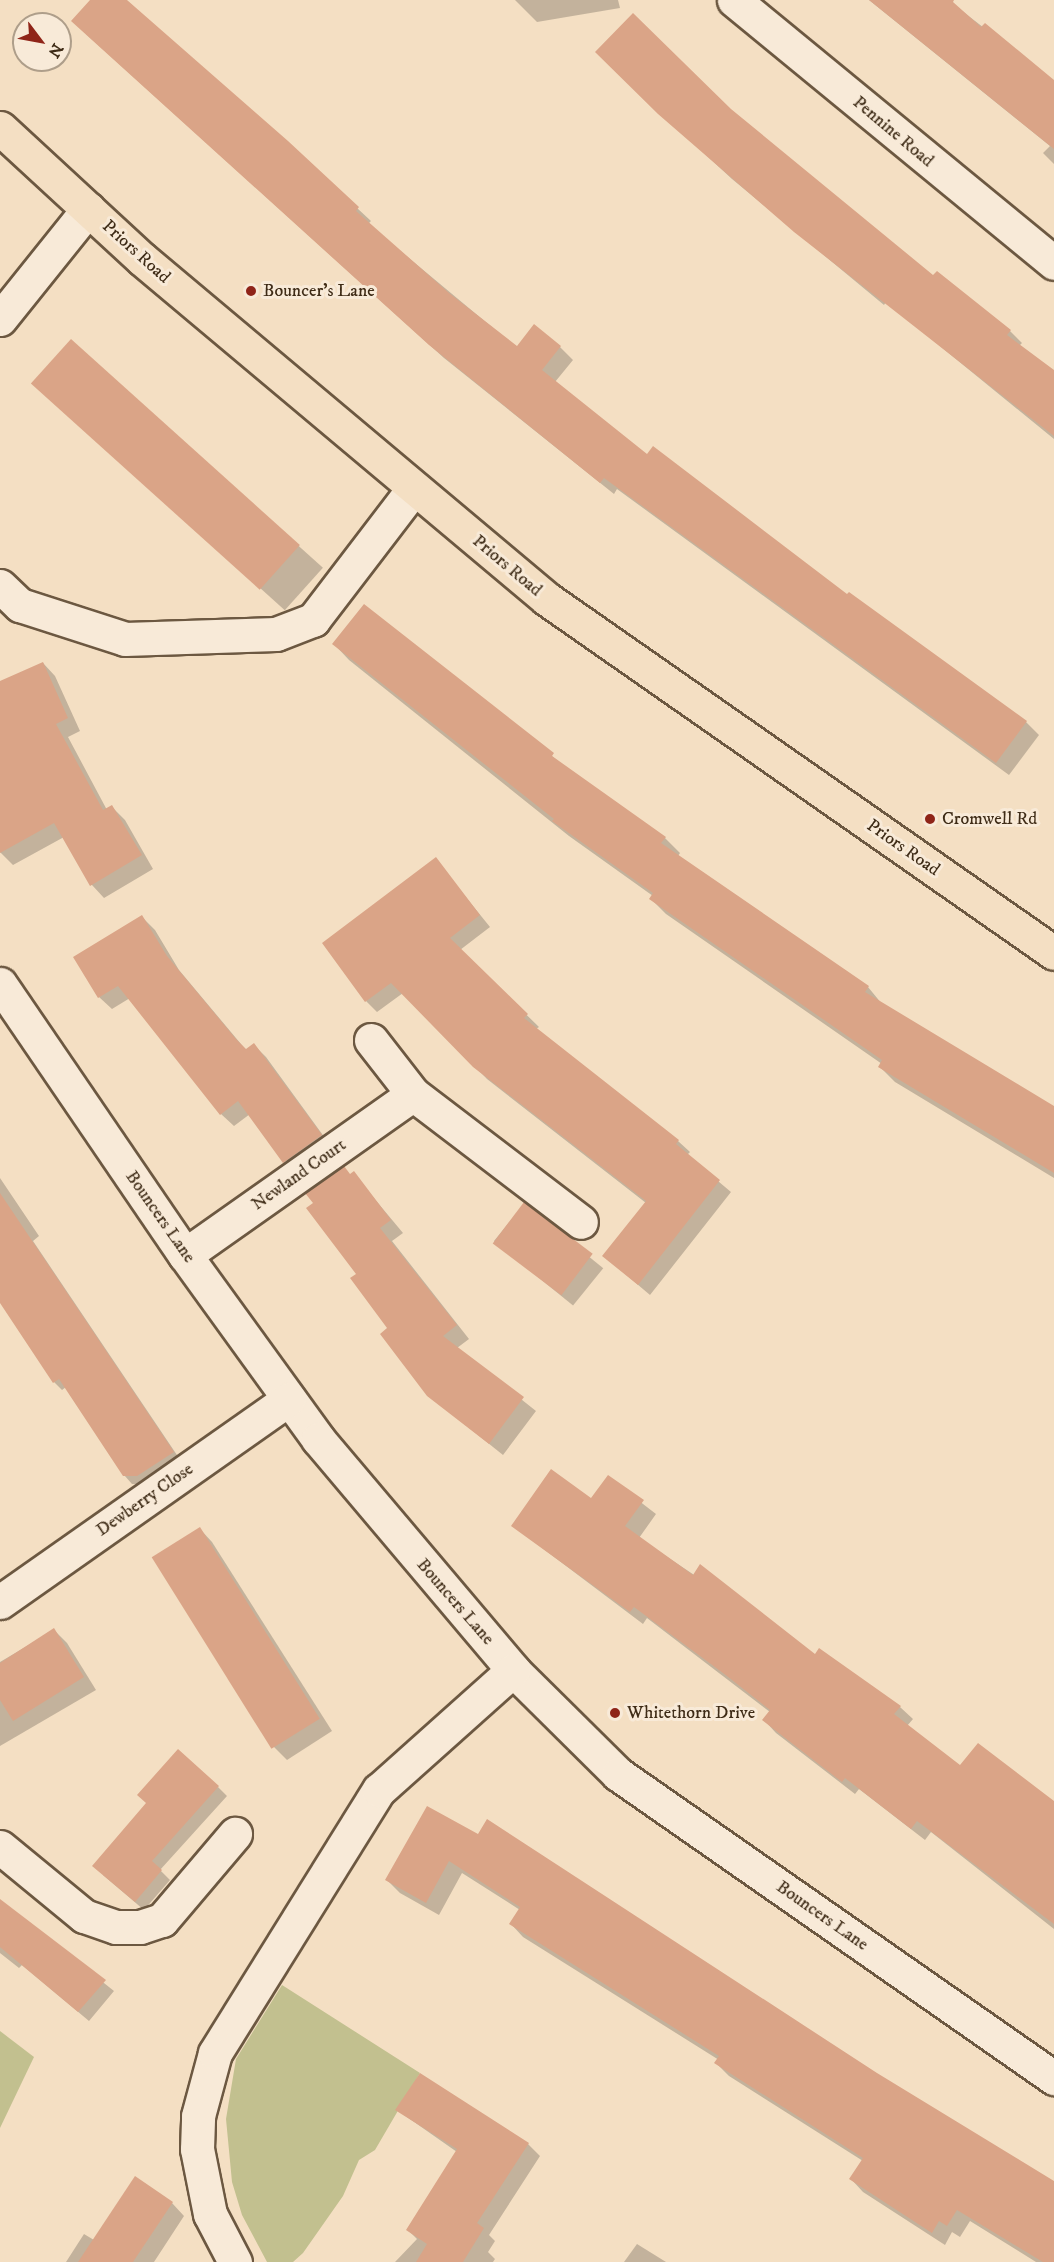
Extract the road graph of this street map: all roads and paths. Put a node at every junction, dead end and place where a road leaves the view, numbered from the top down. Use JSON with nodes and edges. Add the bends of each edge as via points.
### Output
{"nodes":[{"id":1,"x":734,"y":0,"type":"edge"},
{"id":2,"x":0,"y":128,"type":"edge"},
{"id":3,"x":88,"y":209,"type":"junction"},
{"id":4,"x":1054,"y":263,"type":"edge"},
{"id":5,"x":0,"y":319,"type":"edge"},
{"id":6,"x":414,"y":488,"type":"junction"},
{"id":7,"x":0,"y":586,"type":"edge"},
{"id":8,"x":1054,"y":953,"type":"edge"},
{"id":9,"x":0,"y":984,"type":"edge"},
{"id":10,"x":370,"y":1040,"type":"dead end"},
{"id":11,"x":413,"y":1094,"type":"junction"},
{"id":12,"x":581,"y":1222,"type":"dead end"},
{"id":13,"x":185,"y":1255,"type":"junction"},
{"id":14,"x":289,"y":1399,"type":"junction"},
{"id":15,"x":0,"y":1602,"type":"edge"},
{"id":16,"x":513,"y":1670,"type":"junction"},
{"id":17,"x":235,"y":1834,"type":"dead end"},
{"id":18,"x":0,"y":1847,"type":"edge"},
{"id":19,"x":1054,"y":2078,"type":"edge"},
{"id":20,"x":234,"y":2262,"type":"edge"}],
"edges":[{"from":1,"to":4,"type":"street","name":"Pennine Road"},
{"from":2,"to":3,"type":"main road","name":"Priors Road"},
{"from":3,"to":5,"type":"street"},
{"from":3,"to":6,"type":"main road","name":"Priors Road"},
{"from":6,"to":7,"type":"street","via":[[313,620],[276,634],[125,639],[20,605]]},
{"from":6,"to":8,"type":"main road","name":"Priors Road","via":[[547,599]]},
{"from":9,"to":13,"type":"street","name":"Bouncers Lane"},
{"from":10,"to":11,"type":"street"},
{"from":11,"to":12,"type":"street"},
{"from":11,"to":13,"type":"street","name":"Newland Court"},
{"from":13,"to":14,"type":"street","name":"Bouncers Lane"},
{"from":14,"to":15,"type":"street","name":"Dewberry Close"},
{"from":14,"to":16,"type":"street","name":"Bouncers Lane","via":[[382,1517]]},
{"from":16,"to":19,"type":"street","name":"Bouncers Lane","via":[[618,1774]]},
{"from":16,"to":20,"type":"street","via":[[379,1790],[215,2053],[198,2116],[197,2149],[210,2214]]},
{"from":17,"to":18,"type":"street","via":[[162,1920],[140,1927],[116,1927],[92,1919]]}]}
